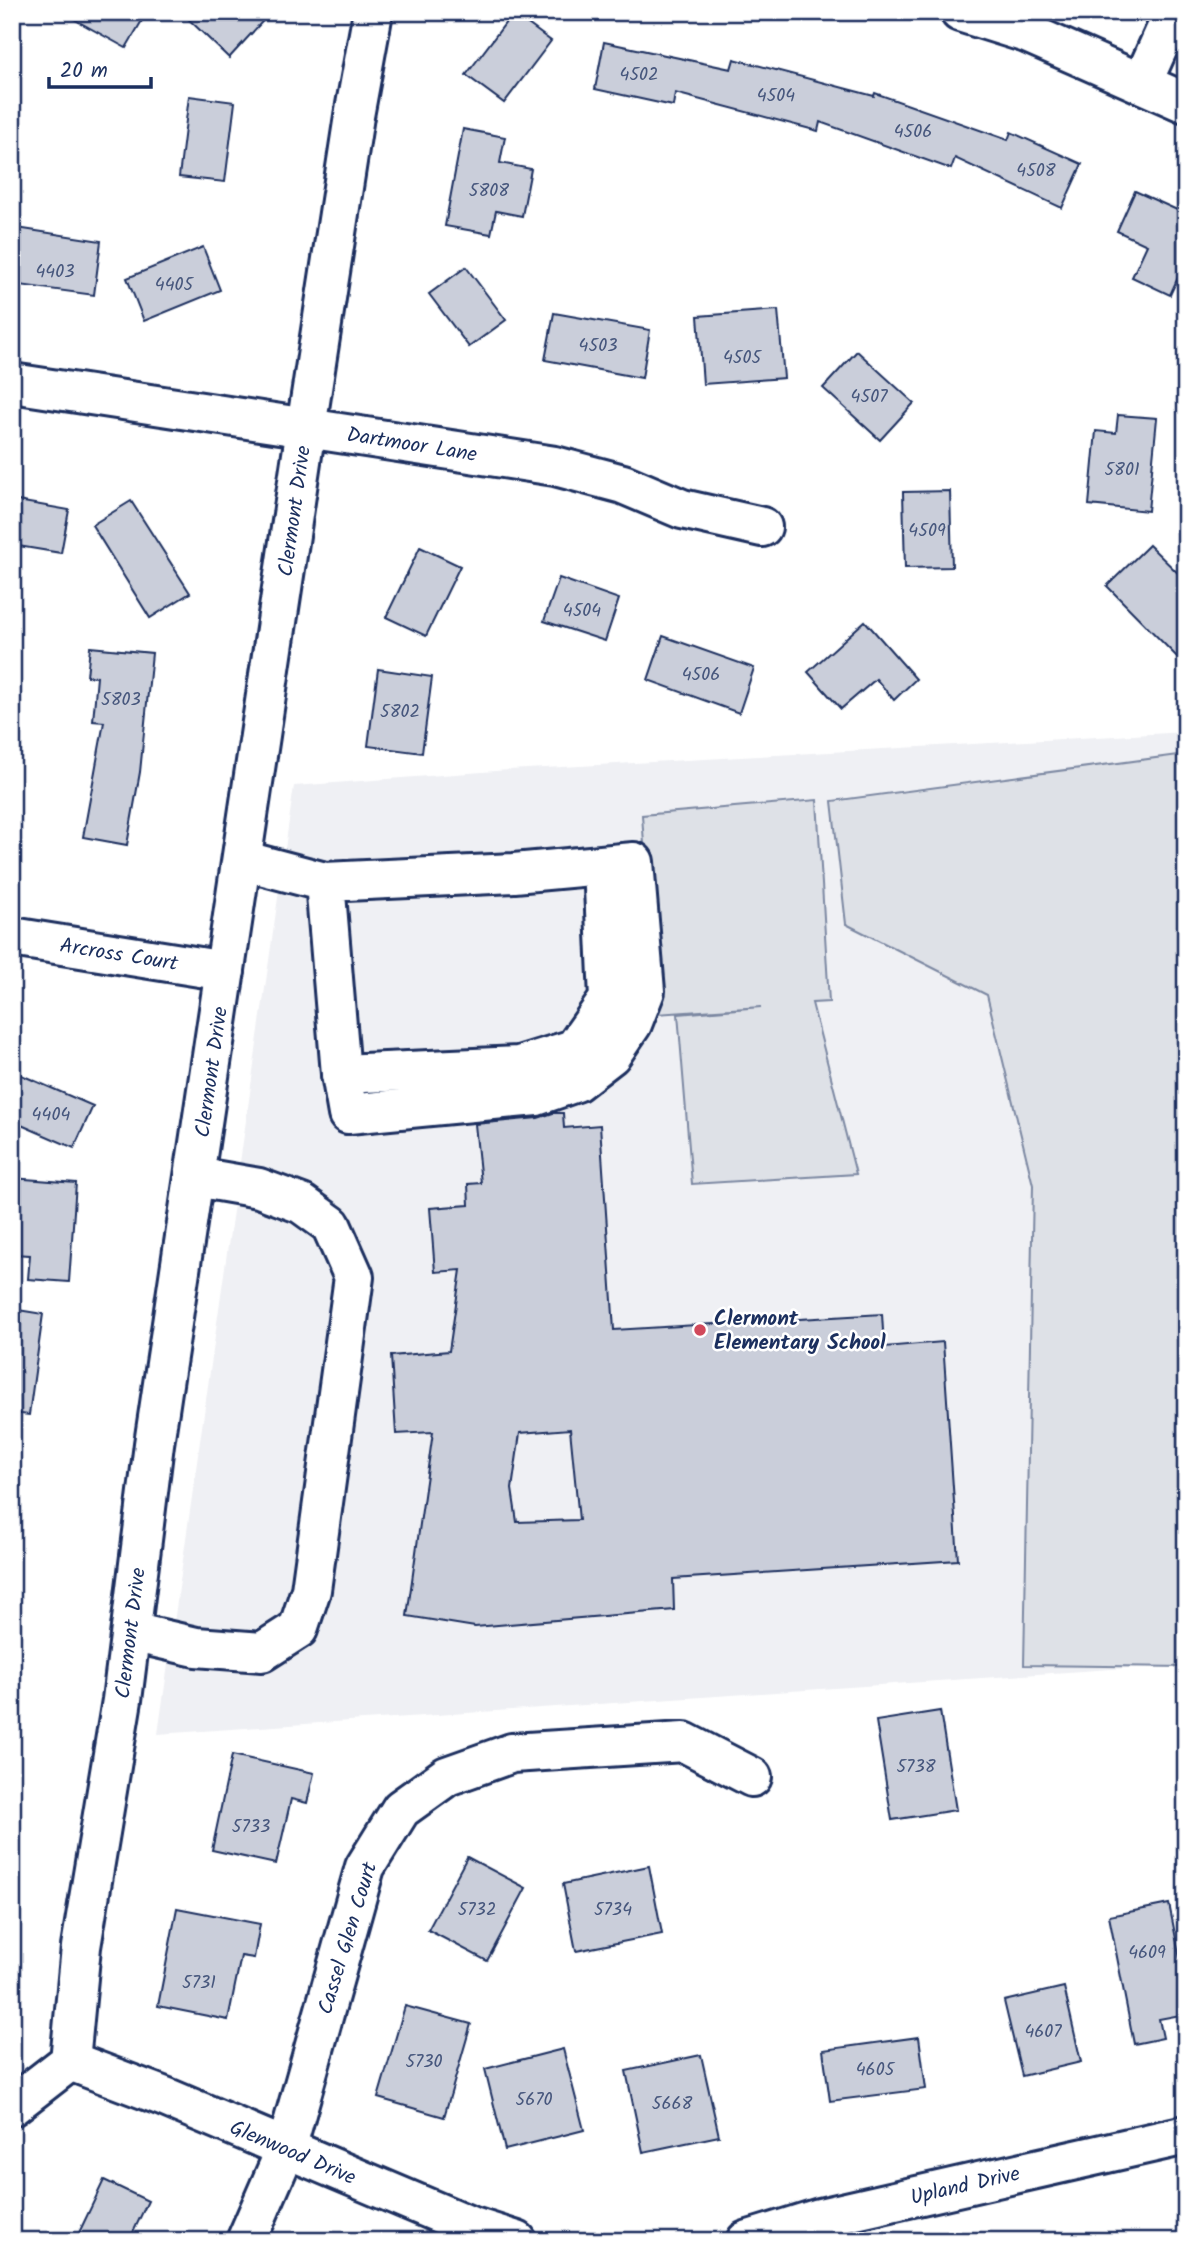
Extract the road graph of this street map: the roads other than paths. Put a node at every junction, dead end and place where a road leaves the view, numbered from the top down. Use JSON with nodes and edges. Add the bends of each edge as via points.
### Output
{"nodes":[{"id":1,"x":373,"y":12,"type":"edge"},
{"id":2,"x":960,"y":12,"type":"edge"},
{"id":3,"x":1174,"y":12,"type":"edge"},
{"id":4,"x":1142,"y":83,"type":"junction"},
{"id":5,"x":1186,"y":103,"type":"edge"},
{"id":6,"x":12,"y":383,"type":"edge"},
{"id":7,"x":306,"y":428,"type":"junction"},
{"id":8,"x":762,"y":527,"type":"dead end"},
{"id":9,"x":242,"y":860,"type":"junction"},
{"id":10,"x":325,"y":882,"type":"junction"},
{"id":11,"x":12,"y":937,"type":"edge"},
{"id":12,"x":225,"y":971,"type":"junction"},
{"id":13,"x":196,"y":1177,"type":"junction"},
{"id":14,"x":131,"y":1632,"type":"junction"},
{"id":15,"x":752,"y":1777,"type":"dead end"},
{"id":16,"x":70,"y":2061,"type":"junction"},
{"id":17,"x":12,"y":2106,"type":"edge"},
{"id":18,"x":1186,"y":2135,"type":"edge"},
{"id":19,"x":286,"y":2149,"type":"junction"},
{"id":20,"x":246,"y":2241,"type":"edge"},
{"id":21,"x":517,"y":2241,"type":"edge"},
{"id":22,"x":746,"y":2241,"type":"edge"}],
"edges":[{"from":1,"to":7,"type":"street","name":"Clermont Drive"},
{"from":2,"to":4,"type":"street","via":[[1027,33]]},
{"from":3,"to":4,"type":"street"},
{"from":4,"to":5,"type":"street"},
{"from":6,"to":7,"type":"street","name":"Dartmoor Lane"},
{"from":7,"to":8,"type":"street","name":"Dartmoor Lane","via":[[574,470],[682,509]]},
{"from":7,"to":9,"type":"street","name":"Clermont Drive"},
{"from":9,"to":10,"type":"street"},
{"from":9,"to":12,"type":"street","name":"Clermont Drive"},
{"from":10,"to":10,"type":"street","via":[[619,864],[609,999],[575,1049],[519,1066],[341,1074]]},
{"from":11,"to":12,"type":"street","name":"Arcross Court"},
{"from":12,"to":13,"type":"street","name":"Clermont Drive"},
{"from":13,"to":14,"type":"street","name":"Clermont Drive","via":[[154,1444]]},
{"from":13,"to":14,"type":"street","via":[[259,1188],[302,1204],[331,1226],[354,1277],[311,1590],[298,1629],[262,1651],[196,1647]]},
{"from":14,"to":16,"type":"street","name":"Clermont Drive","via":[[82,1947]]},
{"from":15,"to":19,"type":"street","name":"Cassel Glen Court","via":[[684,1742],[512,1754],[447,1776],[401,1809],[365,1867]]},
{"from":16,"to":17,"type":"street"},
{"from":16,"to":19,"type":"street","name":"Glenwood Drive"},
{"from":18,"to":22,"type":"street","name":"Upland Drive","via":[[820,2218]]},
{"from":19,"to":20,"type":"street","name":"Cassel Glen Court"},
{"from":19,"to":21,"type":"street","name":"Glenwood Drive"}]}
